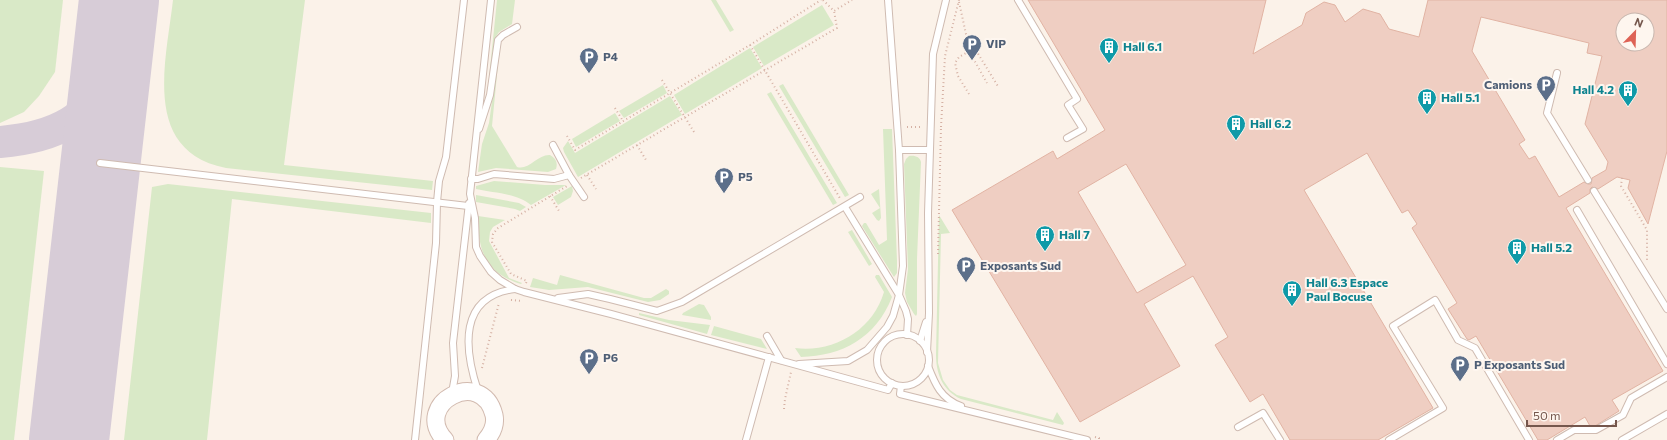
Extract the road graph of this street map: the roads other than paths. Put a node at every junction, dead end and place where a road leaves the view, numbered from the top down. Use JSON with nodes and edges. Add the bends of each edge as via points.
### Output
{"nodes":[{"id":1,"x":464,"y":0,"type":"edge"},
{"id":2,"x":491,"y":0,"type":"edge"},
{"id":3,"x":888,"y":0,"type":"edge"},
{"id":4,"x":946,"y":0,"type":"edge"},
{"id":5,"x":1018,"y":0,"type":"edge"},
{"id":6,"x":517,"y":27,"type":"dead end"},
{"id":7,"x":1557,"y":73,"type":"dead end"},
{"id":8,"x":1067,"y":138,"type":"dead end"},
{"id":9,"x":475,"y":144,"type":"junction"},
{"id":10,"x":553,"y":144,"type":"dead end"},
{"id":11,"x":899,"y":150,"type":"junction"},
{"id":12,"x":929,"y":150,"type":"junction"},
{"id":13,"x":100,"y":163,"type":"dead end"},
{"id":14,"x":569,"y":175,"type":"junction"},
{"id":15,"x":471,"y":179,"type":"junction"},
{"id":16,"x":1588,"y":180,"type":"dead end"},
{"id":17,"x":1594,"y":191,"type":"dead end"},
{"id":18,"x":470,"y":194,"type":"junction"},
{"id":19,"x":584,"y":197,"type":"dead end"},
{"id":20,"x":860,"y":197,"type":"dead end"},
{"id":21,"x":437,"y":202,"type":"junction"},
{"id":22,"x":468,"y":206,"type":"junction"},
{"id":23,"x":845,"y":207,"type":"junction"},
{"id":24,"x":1577,"y":210,"type":"dead end"},
{"id":25,"x":515,"y":289,"type":"junction"},
{"id":26,"x":899,"y":295,"type":"junction"},
{"id":27,"x":552,"y":299,"type":"junction"},
{"id":28,"x":1667,"y":309,"type":"edge"},
{"id":29,"x":929,"y":313,"type":"junction"},
{"id":30,"x":907,"y":335,"type":"junction"},
{"id":31,"x":767,"y":336,"type":"dead end"},
{"id":32,"x":920,"y":341,"type":"junction"},
{"id":33,"x":927,"y":352,"type":"junction"},
{"id":34,"x":769,"y":356,"type":"junction"},
{"id":35,"x":781,"y":360,"type":"junction"},
{"id":36,"x":793,"y":364,"type":"junction"},
{"id":37,"x":1667,"y":364,"type":"edge"},
{"id":38,"x":928,"y":366,"type":"junction"},
{"id":39,"x":1667,"y":376,"type":"edge"},
{"id":40,"x":892,"y":383,"type":"junction"},
{"id":41,"x":901,"y":386,"type":"junction"},
{"id":42,"x":888,"y":390,"type":"junction"},
{"id":43,"x":900,"y":394,"type":"junction"},
{"id":44,"x":450,"y":395,"type":"junction"},
{"id":45,"x":479,"y":395,"type":"junction"},
{"id":46,"x":1667,"y":414,"type":"edge"},
{"id":47,"x":990,"y":416,"type":"junction"},
{"id":48,"x":1238,"y":427,"type":"dead end"},
{"id":49,"x":1072,"y":438,"type":"edge"},
{"id":50,"x":415,"y":440,"type":"edge"},
{"id":51,"x":445,"y":440,"type":"edge"},
{"id":52,"x":486,"y":440,"type":"edge"},
{"id":53,"x":746,"y":440,"type":"edge"},
{"id":54,"x":1087,"y":440,"type":"edge"},
{"id":55,"x":1280,"y":440,"type":"edge"},
{"id":56,"x":1389,"y":440,"type":"edge"},
{"id":57,"x":1529,"y":440,"type":"edge"},
{"id":58,"x":1557,"y":440,"type":"edge"},
{"id":59,"x":1622,"y":440,"type":"edge"}],
"edges":[{"from":1,"to":21,"type":"lane","via":[[446,158],[439,181]]},
{"from":2,"to":9,"type":"lane"},
{"from":3,"to":11,"type":"lane"},
{"from":4,"to":12,"type":"lane","via":[[933,54]]},
{"from":5,"to":8,"type":"lane","via":[[1077,100],[1068,105],[1083,129]]},
{"from":6,"to":9,"type":"lane","via":[[498,40],[490,95]]},
{"from":7,"to":16,"type":"lane","via":[[1547,113]]},
{"from":9,"to":15,"type":"lane"},
{"from":10,"to":14,"type":"lane"},
{"from":11,"to":12,"type":"lane"},
{"from":11,"to":26,"type":"lane","via":[[903,266]]},
{"from":12,"to":29,"type":"lane"},
{"from":13,"to":21,"type":"lane"},
{"from":14,"to":15,"type":"lane","via":[[554,179],[494,174]]},
{"from":14,"to":19,"type":"lane"},
{"from":15,"to":18,"type":"lane"},
{"from":17,"to":28,"type":"lane"},
{"from":18,"to":22,"type":"lane"},
{"from":18,"to":25,"type":"lane","via":[[475,218],[476,247],[480,256],[491,272]]},
{"from":20,"to":23,"type":"lane"},
{"from":21,"to":22,"type":"lane"},
{"from":21,"to":50,"type":"lane","via":[[436,243]]},
{"from":22,"to":44,"type":"lane","via":[[453,343],[455,376]]},
{"from":23,"to":26,"type":"lane"},
{"from":23,"to":27,"type":"lane","via":[[666,309],[656,311],[588,294]]},
{"from":24,"to":37,"type":"lane"},
{"from":25,"to":27,"type":"lane"},
{"from":25,"to":45,"type":"lane","via":[[489,297],[473,315],[469,344],[471,368]]},
{"from":26,"to":30,"type":"lane","via":[[908,319]]},
{"from":26,"to":36,"type":"lane","via":[[888,326],[867,350],[848,361]]},
{"from":27,"to":34,"type":"lane"},
{"from":29,"to":32,"type":"lane"},
{"from":29,"to":33,"type":"lane"},
{"from":30,"to":32,"type":"lane"},
{"from":30,"to":40,"type":"lane","via":[[891,338],[880,349],[880,372]]},
{"from":31,"to":35,"type":"lane"},
{"from":32,"to":33,"type":"lane"},
{"from":33,"to":38,"type":"lane"},
{"from":34,"to":35,"type":"lane"},
{"from":34,"to":53,"type":"lane"},
{"from":35,"to":36,"type":"lane"},
{"from":36,"to":42,"type":"lane"},
{"from":38,"to":41,"type":"lane","via":[[926,373],[916,383]]},
{"from":38,"to":47,"type":"lane","via":[[937,388],[948,400]]},
{"from":39,"to":58,"type":"lane","via":[[1631,398],[1622,415],[1603,427],[1596,430],[1574,430]]},
{"from":40,"to":41,"type":"lane"},
{"from":40,"to":42,"type":"lane"},
{"from":41,"to":43,"type":"lane"},
{"from":42,"to":43,"type":"lane"},
{"from":43,"to":47,"type":"lane"},
{"from":44,"to":45,"type":"street","via":[[469,391]]},
{"from":44,"to":51,"type":"street","via":[[438,410],[436,419]]},
{"from":45,"to":52,"type":"street","via":[[490,405],[494,418],[493,428]]},
{"from":46,"to":59,"type":"lane"},
{"from":47,"to":49,"type":"lane"},
{"from":48,"to":55,"type":"lane","via":[[1263,413]]},
{"from":49,"to":54,"type":"lane"},
{"from":56,"to":57,"type":"lane","via":[[1443,408],[1393,326],[1435,300],[1458,340],[1474,348]]}]}
